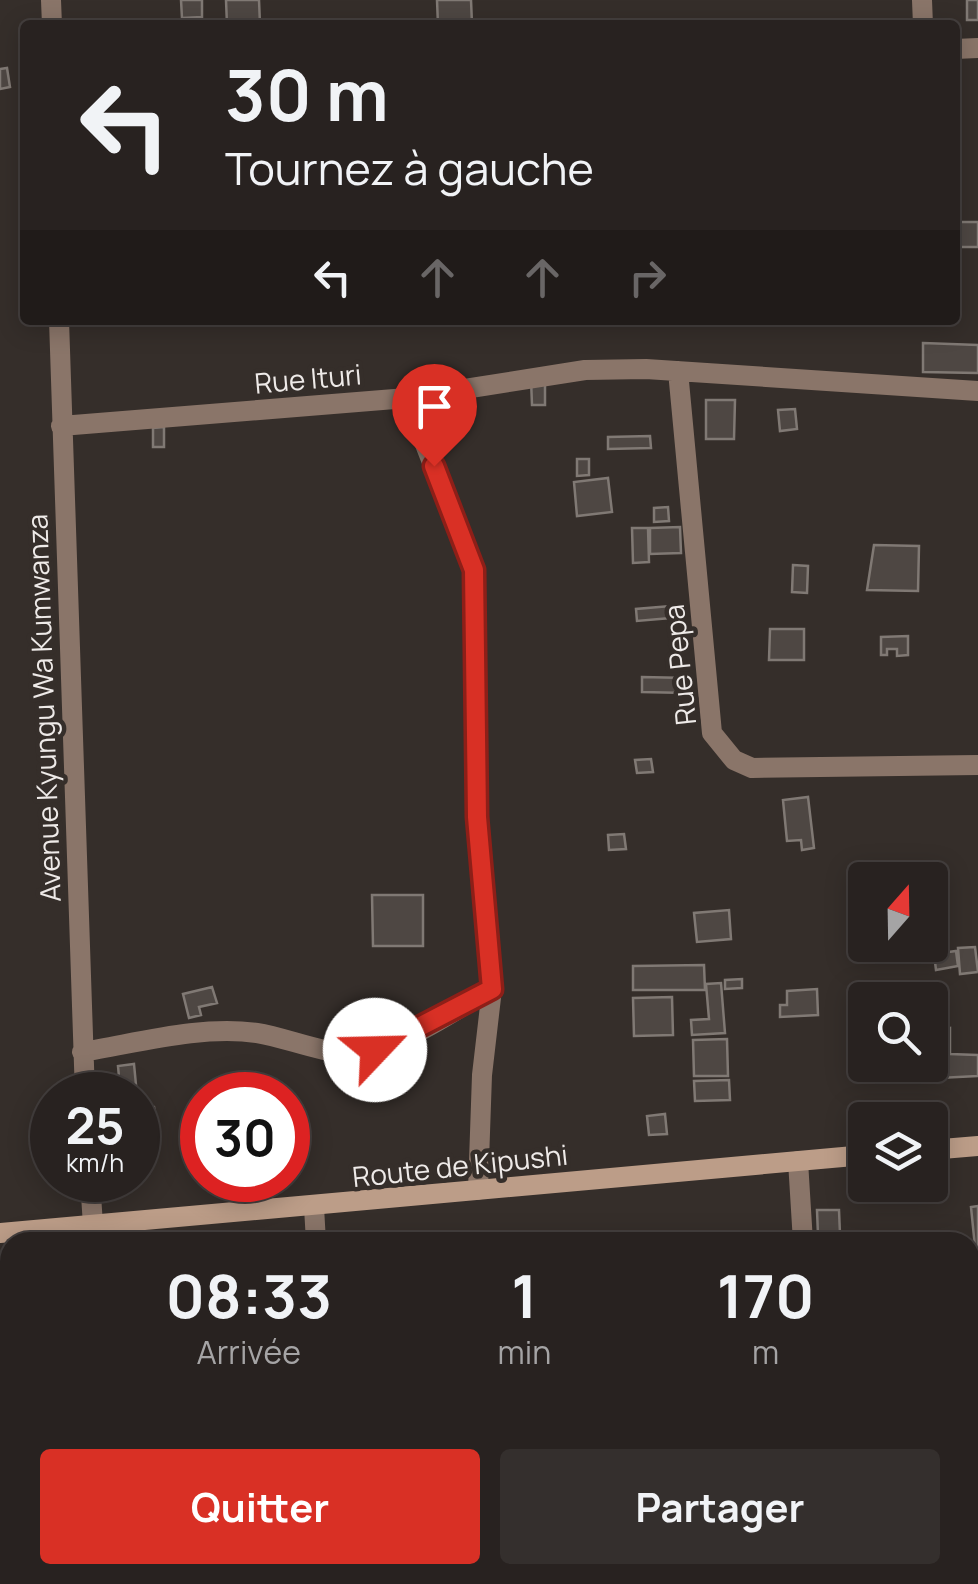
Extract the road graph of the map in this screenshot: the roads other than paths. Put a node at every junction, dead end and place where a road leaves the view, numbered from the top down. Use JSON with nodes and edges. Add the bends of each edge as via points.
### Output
{"nodes":[{"id":1,"x":60,"y":325,"type":"edge"},
{"id":2,"x":678,"y":372,"type":"junction"},
{"id":3,"x":978,"y":391,"type":"edge"},
{"id":4,"x":407,"y":398,"type":"junction"},
{"id":5,"x":61,"y":426,"type":"junction"},
{"id":6,"x":978,"y":765,"type":"edge"},
{"id":7,"x":492,"y":989,"type":"junction"},
{"id":8,"x":82,"y":1052,"type":"junction"},
{"id":9,"x":83,"y":1072,"type":"edge"},
{"id":10,"x":978,"y":1146,"type":"edge"},
{"id":11,"x":948,"y":1148,"type":"edge"},
{"id":12,"x":848,"y":1157,"type":"edge"},
{"id":13,"x":798,"y":1161,"type":"junction"},
{"id":14,"x":478,"y":1190,"type":"junction"},
{"id":15,"x":92,"y":1202,"type":"edge"},
{"id":16,"x":314,"y":1207,"type":"junction"},
{"id":17,"x":93,"y":1224,"type":"junction"},
{"id":18,"x":10,"y":1232,"type":"edge"},
{"id":19,"x":315,"y":1232,"type":"edge"},
{"id":20,"x":802,"y":1232,"type":"edge"}],
"edges":[{"from":1,"to":5,"type":"street","name":"Avenue Kyungu Wa Kumwanza"},
{"from":2,"to":3,"type":"street","name":"Rue Ituri"},
{"from":2,"to":4,"type":"street","name":"Rue Ituri","via":[[585,370]]},
{"from":2,"to":6,"type":"street","name":"Rue Pepa","via":[[712,733],[723,750],[752,768]]},
{"from":4,"to":5,"type":"street","name":"Rue Ituri"},
{"from":4,"to":7,"type":"street","via":[[474,570],[477,817]]},
{"from":5,"to":8,"type":"street","name":"Avenue Kyungu Wa Kumwanza"},
{"from":7,"to":8,"type":"street","via":[[416,1031],[353,1054],[217,1031]]},
{"from":7,"to":14,"type":"street"},
{"from":8,"to":9,"type":"street","name":"Avenue Kyungu Wa Kumwanza"},
{"from":10,"to":11,"type":"main road"},
{"from":12,"to":13,"type":"main road","name":"Route de Kipushi"},
{"from":13,"to":14,"type":"main road","name":"Route de Kipushi"},
{"from":13,"to":20,"type":"street"},
{"from":14,"to":16,"type":"main road","name":"Route de Kipushi"},
{"from":15,"to":17,"type":"street"},
{"from":16,"to":17,"type":"main road","name":"Route de Kipushi"},
{"from":16,"to":19,"type":"street"},
{"from":17,"to":18,"type":"main road","name":"Route de Kipushi"}]}
